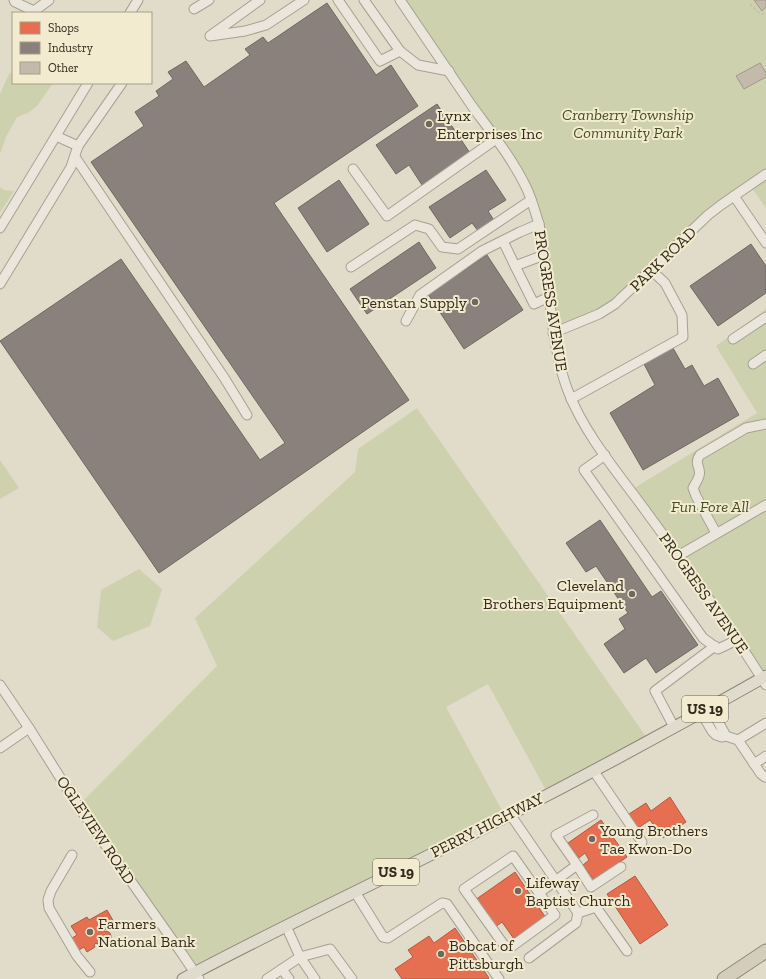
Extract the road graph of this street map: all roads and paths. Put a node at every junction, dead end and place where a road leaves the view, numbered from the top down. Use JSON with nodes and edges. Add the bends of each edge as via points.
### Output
{"nodes":[{"id":1,"x":14,"y":0,"type":"edge"},
{"id":2,"x":50,"y":0,"type":"edge"},
{"id":3,"x":138,"y":0,"type":"edge"},
{"id":4,"x":209,"y":0,"type":"edge"},
{"id":5,"x":260,"y":0,"type":"edge"},
{"id":6,"x":304,"y":0,"type":"edge"},
{"id":7,"x":338,"y":0,"type":"edge"},
{"id":8,"x":364,"y":0,"type":"edge"},
{"id":9,"x":400,"y":0,"type":"edge"},
{"id":10,"x":750,"y":4,"type":"dead end"},
{"id":11,"x":194,"y":9,"type":"dead end"},
{"id":12,"x":131,"y":12,"type":"edge"},
{"id":13,"x":766,"y":15,"type":"edge"},
{"id":14,"x":400,"y":51,"type":"junction"},
{"id":15,"x":449,"y":71,"type":"junction"},
{"id":16,"x":87,"y":84,"type":"edge"},
{"id":17,"x":121,"y":84,"type":"edge"},
{"id":18,"x":56,"y":136,"type":"junction"},
{"id":19,"x":496,"y":139,"type":"junction"},
{"id":20,"x":78,"y":146,"type":"junction"},
{"id":21,"x":75,"y":157,"type":"junction"},
{"id":22,"x":353,"y":169,"type":"dead end"},
{"id":23,"x":766,"y":174,"type":"edge"},
{"id":24,"x":734,"y":196,"type":"junction"},
{"id":25,"x":532,"y":200,"type":"junction"},
{"id":26,"x":539,"y":224,"type":"junction"},
{"id":27,"x":0,"y":228,"type":"edge"},
{"id":28,"x":503,"y":241,"type":"junction"},
{"id":29,"x":766,"y":243,"type":"edge"},
{"id":30,"x":544,"y":255,"type":"junction"},
{"id":31,"x":515,"y":266,"type":"junction"},
{"id":32,"x":351,"y":267,"type":"dead end"},
{"id":33,"x":651,"y":270,"type":"junction"},
{"id":34,"x":0,"y":284,"type":"edge"},
{"id":35,"x":549,"y":297,"type":"junction"},
{"id":36,"x":766,"y":317,"type":"edge"},
{"id":37,"x":406,"y":322,"type":"dead end"},
{"id":38,"x":553,"y":333,"type":"junction"},
{"id":39,"x":733,"y":339,"type":"dead end"},
{"id":40,"x":766,"y":355,"type":"edge"},
{"id":41,"x":753,"y":364,"type":"dead end"},
{"id":42,"x":571,"y":399,"type":"junction"},
{"id":43,"x":247,"y":415,"type":"dead end"},
{"id":44,"x":766,"y":424,"type":"edge"},
{"id":45,"x":605,"y":455,"type":"junction"},
{"id":46,"x":766,"y":505,"type":"edge"},
{"id":47,"x":716,"y":533,"type":"junction"},
{"id":48,"x":678,"y":556,"type":"junction"},
{"id":49,"x":737,"y":640,"type":"junction"},
{"id":50,"x":714,"y":646,"type":"junction"},
{"id":51,"x":765,"y":680,"type":"edge"},
{"id":52,"x":0,"y":685,"type":"edge"},
{"id":53,"x":706,"y":709,"type":"junction"},
{"id":54,"x":766,"y":723,"type":"edge"},
{"id":55,"x":674,"y":727,"type":"junction"},
{"id":56,"x":29,"y":728,"type":"junction"},
{"id":57,"x":738,"y":740,"type":"junction"},
{"id":58,"x":0,"y":748,"type":"edge"},
{"id":59,"x":766,"y":756,"type":"edge"},
{"id":60,"x":754,"y":764,"type":"junction"},
{"id":61,"x":593,"y":770,"type":"junction"},
{"id":62,"x":766,"y":777,"type":"edge"},
{"id":63,"x":510,"y":814,"type":"junction"},
{"id":64,"x":593,"y":815,"type":"dead end"},
{"id":65,"x":642,"y":842,"type":"dead end"},
{"id":66,"x":72,"y":855,"type":"dead end"},
{"id":67,"x":577,"y":865,"type":"junction"},
{"id":68,"x":621,"y":867,"type":"dead end"},
{"id":69,"x":555,"y":881,"type":"junction"},
{"id":70,"x":355,"y":892,"type":"junction"},
{"id":71,"x":539,"y":893,"type":"junction"},
{"id":72,"x":578,"y":913,"type":"junction"},
{"id":73,"x":286,"y":926,"type":"junction"},
{"id":74,"x":627,"y":951,"type":"dead end"},
{"id":75,"x":766,"y":951,"type":"edge"},
{"id":76,"x":300,"y":957,"type":"junction"},
{"id":77,"x":529,"y":958,"type":"dead end"},
{"id":78,"x":282,"y":969,"type":"junction"},
{"id":79,"x":90,"y":972,"type":"dead end"},
{"id":80,"x":197,"y":976,"type":"edge"},
{"id":81,"x":183,"y":979,"type":"edge"},
{"id":82,"x":267,"y":979,"type":"edge"},
{"id":83,"x":290,"y":979,"type":"edge"},
{"id":84,"x":316,"y":979,"type":"edge"},
{"id":85,"x":352,"y":979,"type":"edge"},
{"id":86,"x":499,"y":979,"type":"edge"},
{"id":87,"x":724,"y":979,"type":"edge"}],
"edges":[{"from":1,"to":2,"type":"street","via":[[34,10]]},
{"from":3,"to":12,"type":"street"},
{"from":4,"to":11,"type":"street"},
{"from":5,"to":6,"type":"street","via":[[210,36],[266,25]]},
{"from":7,"to":14,"type":"street","via":[[380,61]]},
{"from":8,"to":14,"type":"street"},
{"from":9,"to":15,"type":"street","name":"PROGRESS AVENUE"},
{"from":10,"to":13,"type":"path","via":[[759,13]]},
{"from":14,"to":15,"type":"street","via":[[418,65]]},
{"from":15,"to":19,"type":"street","name":"PROGRESS AVENUE"},
{"from":16,"to":18,"type":"street"},
{"from":17,"to":20,"type":"street"},
{"from":18,"to":20,"type":"street"},
{"from":18,"to":27,"type":"street"},
{"from":19,"to":22,"type":"street","via":[[387,216]]},
{"from":19,"to":25,"type":"street","name":"PROGRESS AVENUE","via":[[521,177]]},
{"from":20,"to":21,"type":"street"},
{"from":21,"to":34,"type":"street","via":[[71,168]]},
{"from":21,"to":43,"type":"street"},
{"from":23,"to":24,"type":"street","name":"PARK ROAD"},
{"from":24,"to":29,"type":"street"},
{"from":24,"to":33,"type":"street","name":"PARK ROAD","via":[[708,215]]},
{"from":25,"to":26,"type":"street","name":"PROGRESS AVENUE"},
{"from":25,"to":32,"type":"street","via":[[458,249],[442,247],[429,229],[415,225]]},
{"from":26,"to":28,"type":"street"},
{"from":26,"to":30,"type":"street","name":"PROGRESS AVENUE"},
{"from":28,"to":31,"type":"street"},
{"from":28,"to":37,"type":"street","via":[[482,251],[420,295]]},
{"from":30,"to":31,"type":"street"},
{"from":30,"to":35,"type":"street","name":"PROGRESS AVENUE"},
{"from":31,"to":35,"type":"street","via":[[534,304]]},
{"from":33,"to":38,"type":"street","name":"PARK ROAD","via":[[607,309]]},
{"from":33,"to":42,"type":"street","via":[[665,284],[682,315],[683,337]]},
{"from":35,"to":38,"type":"street","name":"PROGRESS AVENUE"},
{"from":36,"to":39,"type":"street"},
{"from":38,"to":42,"type":"street","name":"PROGRESS AVENUE"},
{"from":40,"to":41,"type":"street"},
{"from":42,"to":45,"type":"street","name":"PROGRESS AVENUE"},
{"from":44,"to":47,"type":"street","via":[[746,428],[697,458],[700,471],[693,488]]},
{"from":45,"to":48,"type":"street","name":"PROGRESS AVENUE"},
{"from":45,"to":50,"type":"street","via":[[584,470],[703,638]]},
{"from":46,"to":47,"type":"street"},
{"from":47,"to":48,"type":"street"},
{"from":48,"to":49,"type":"street","name":"PROGRESS AVENUE"},
{"from":49,"to":50,"type":"street","via":[[718,649]]},
{"from":49,"to":51,"type":"street","name":"PROGRESS AVENUE"},
{"from":50,"to":55,"type":"street","via":[[655,691]]},
{"from":51,"to":53,"type":"main road","name":"PERRY HIGHWAY","number":"US 19"},
{"from":52,"to":56,"type":"street","name":"OGLEVIEW ROAD"},
{"from":53,"to":55,"type":"main road","name":"PERRY HIGHWAY","number":"US 19"},
{"from":53,"to":57,"type":"street","via":[[715,734]]},
{"from":54,"to":57,"type":"street"},
{"from":55,"to":61,"type":"main road","name":"PERRY HIGHWAY","number":"US 19"},
{"from":56,"to":58,"type":"street"},
{"from":56,"to":80,"type":"street","name":"OGLEVIEW ROAD","via":[[78,806]]},
{"from":57,"to":60,"type":"street"},
{"from":59,"to":60,"type":"street"},
{"from":60,"to":62,"type":"street"},
{"from":61,"to":63,"type":"main road","name":"PERRY HIGHWAY","number":"US 19"},
{"from":61,"to":65,"type":"street"},
{"from":63,"to":69,"type":"street"},
{"from":63,"to":70,"type":"main road","name":"PERRY HIGHWAY","number":"US 19"},
{"from":64,"to":67,"type":"street","via":[[556,836]]},
{"from":66,"to":79,"type":"street","via":[[51,891],[49,908],[77,956]]},
{"from":67,"to":68,"type":"street","via":[[591,887]]},
{"from":67,"to":69,"type":"street"},
{"from":69,"to":71,"type":"street"},
{"from":69,"to":72,"type":"street"},
{"from":70,"to":73,"type":"main road","name":"PERRY HIGHWAY","number":"US 19"},
{"from":70,"to":86,"type":"street","via":[[383,937],[388,938],[442,903],[447,904]]},
{"from":71,"to":71,"type":"street","via":[[555,915],[511,948],[504,945],[464,889],[513,856]]},
{"from":72,"to":74,"type":"street","via":[[596,906]]},
{"from":72,"to":77,"type":"street","via":[[576,923]]},
{"from":73,"to":76,"type":"street"},
{"from":73,"to":80,"type":"main road","name":"PERRY HIGHWAY","number":"US 19"},
{"from":75,"to":87,"type":"highway"},
{"from":76,"to":78,"type":"street"},
{"from":76,"to":84,"type":"street"},
{"from":76,"to":85,"type":"street","via":[[330,949]]},
{"from":78,"to":82,"type":"street"},
{"from":78,"to":83,"type":"street"},
{"from":80,"to":81,"type":"main road","name":"PERRY HIGHWAY","number":"US 19"}]}
